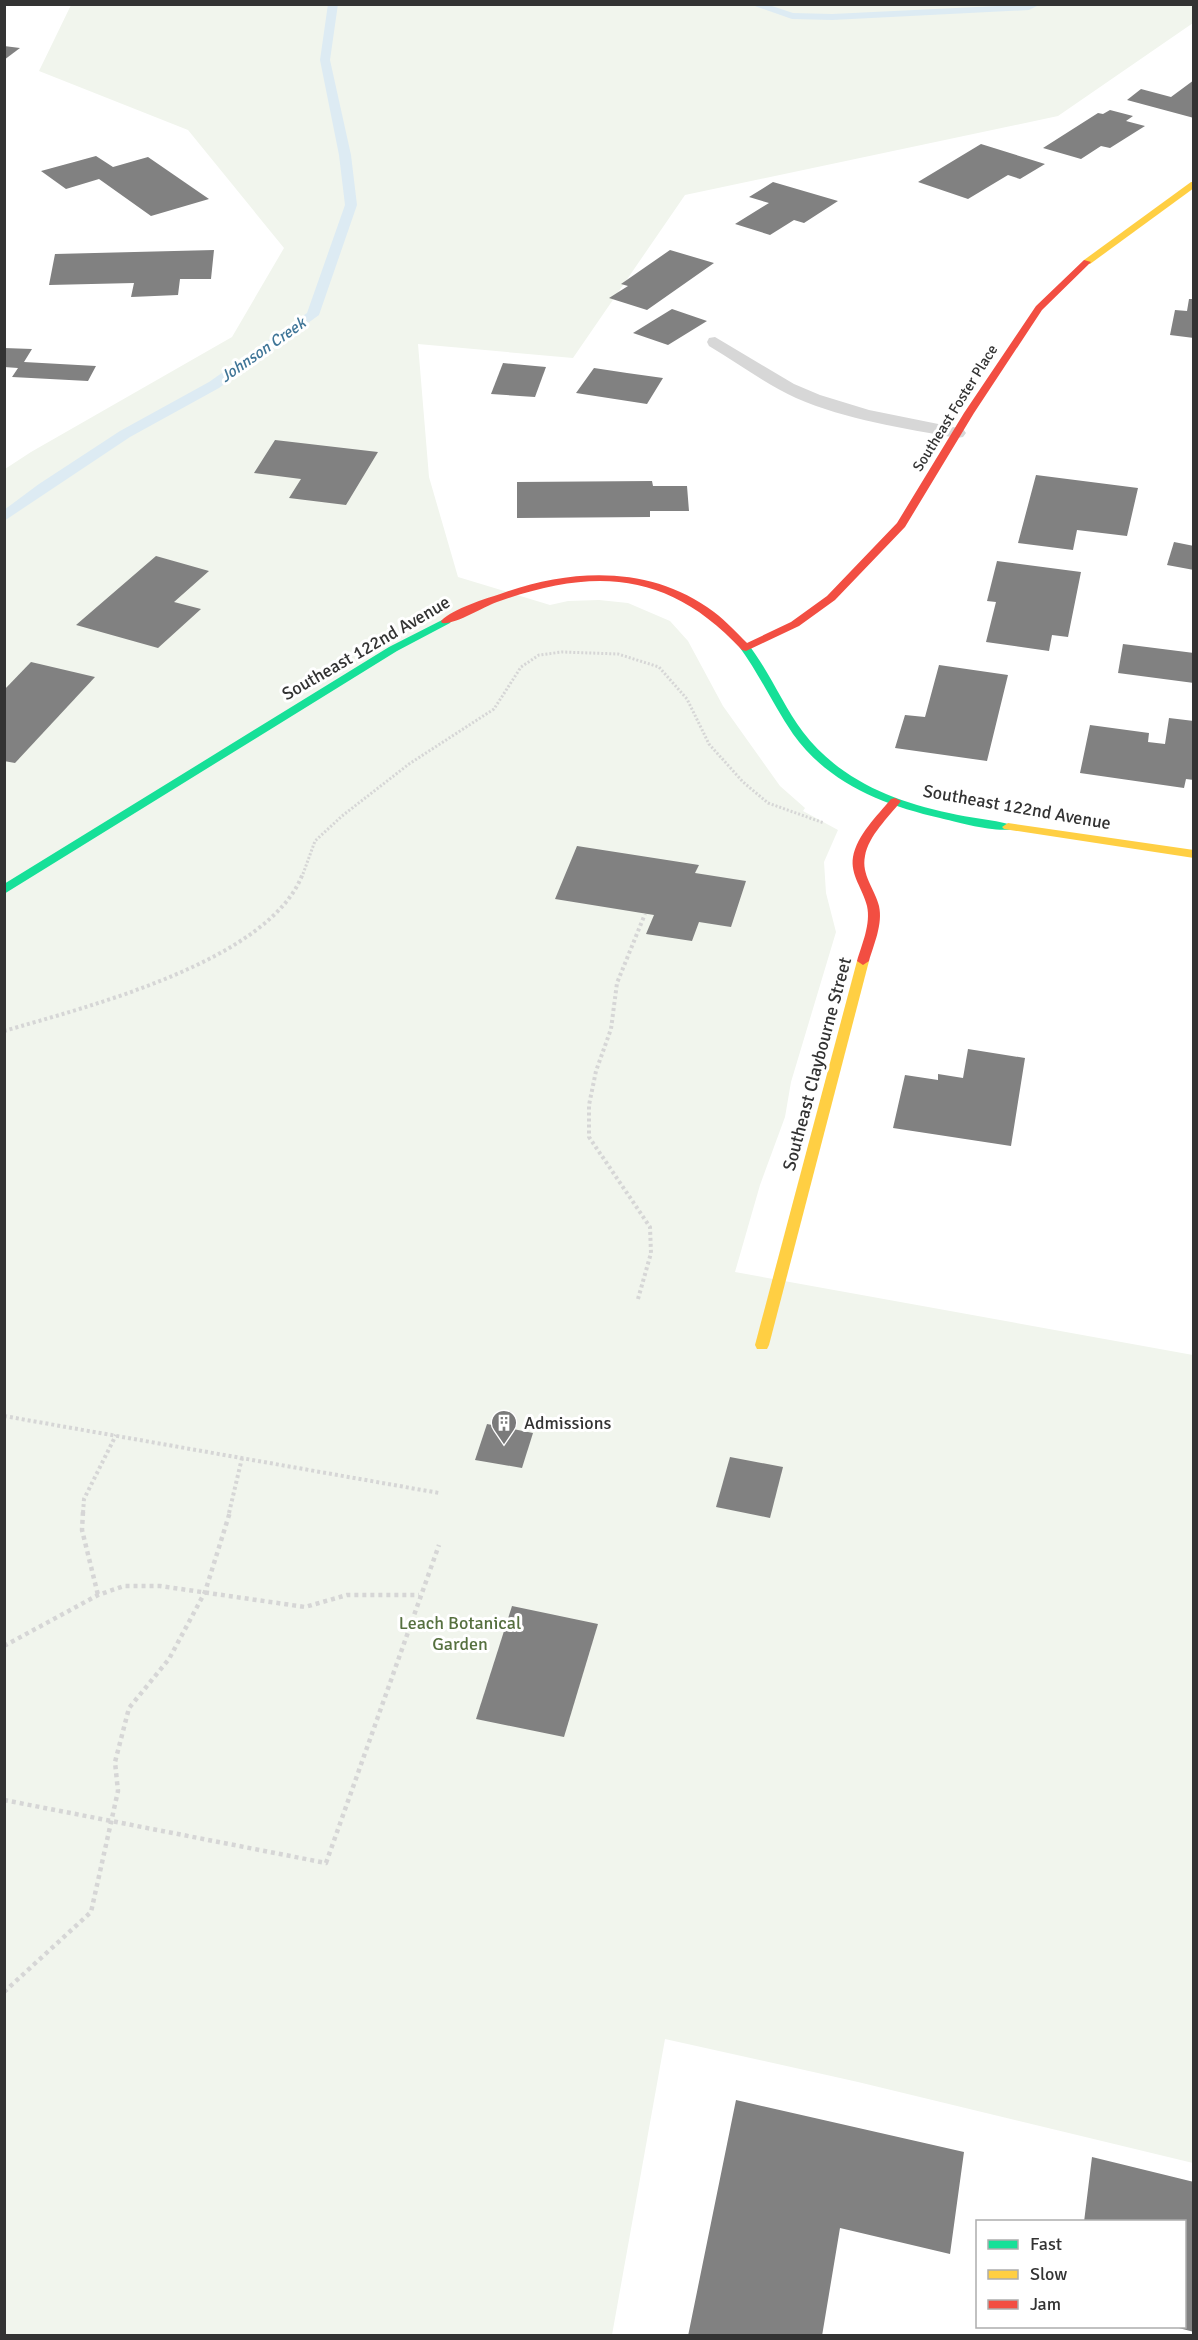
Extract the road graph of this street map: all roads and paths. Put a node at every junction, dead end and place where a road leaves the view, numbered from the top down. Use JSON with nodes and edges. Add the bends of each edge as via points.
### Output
{"nodes":[{"id":1,"x":1194,"y":184,"type":"edge"},
{"id":2,"x":715,"y":342,"type":"dead end"},
{"id":3,"x":957,"y":433,"type":"junction"},
{"id":4,"x":746,"y":648,"type":"junction"},
{"id":5,"x":896,"y":801,"type":"junction"},
{"id":6,"x":832,"y":825,"type":"dead end"},
{"id":7,"x":1194,"y":854,"type":"edge"},
{"id":8,"x":4,"y":890,"type":"edge"},
{"id":9,"x":645,"y":914,"type":"dead end"},
{"id":10,"x":4,"y":1031,"type":"edge"},
{"id":11,"x":638,"y":1299,"type":"dead end"},
{"id":12,"x":762,"y":1345,"type":"dead end"},
{"id":13,"x":4,"y":1416,"type":"edge"},
{"id":14,"x":116,"y":1435,"type":"junction"},
{"id":15,"x":242,"y":1458,"type":"junction"},
{"id":16,"x":439,"y":1493,"type":"dead end"},
{"id":17,"x":439,"y":1545,"type":"dead end"},
{"id":18,"x":206,"y":1592,"type":"junction"},
{"id":19,"x":98,"y":1594,"type":"junction"},
{"id":20,"x":419,"y":1595,"type":"junction"},
{"id":21,"x":4,"y":1646,"type":"edge"},
{"id":22,"x":4,"y":1800,"type":"edge"},
{"id":23,"x":110,"y":1821,"type":"junction"},
{"id":24,"x":4,"y":1992,"type":"edge"}],
"edges":[{"from":1,"to":3,"type":"street","name":"Southeast Foster Place","via":[[1079,268],[1039,308]]},
{"from":2,"to":3,"type":"lane","via":[[812,399]]},
{"from":3,"to":4,"type":"street","name":"Southeast Foster Place","via":[[901,525],[831,598],[795,624]]},
{"from":4,"to":5,"type":"street","name":"Southeast 122nd Avenue","via":[[800,736],[820,759],[843,778]]},
{"from":4,"to":8,"type":"street","name":"Southeast 122nd Avenue","via":[[725,621],[701,603],[679,591],[647,582],[571,578],[501,595],[393,649]]},
{"from":5,"to":7,"type":"street","name":"Southeast 122nd Avenue","via":[[991,824]]},
{"from":5,"to":12,"type":"street","name":"Southeast Claybourne Street","via":[[859,856],[859,873],[874,907],[872,926]]},
{"from":6,"to":10,"type":"path","via":[[768,803],[743,782],[710,744],[687,699],[659,667],[618,654],[539,655],[521,667],[494,709],[409,764],[315,841],[299,885],[269,920],[237,943],[172,977]]},
{"from":9,"to":11,"type":"path","via":[[617,983],[611,1029],[589,1105],[589,1137],[650,1227],[651,1253]]},
{"from":13,"to":14,"type":"path"},
{"from":14,"to":15,"type":"path"},
{"from":14,"to":19,"type":"path","via":[[84,1499],[82,1530]]},
{"from":15,"to":16,"type":"path"},
{"from":15,"to":18,"type":"path"},
{"from":17,"to":20,"type":"path"},
{"from":18,"to":19,"type":"path","via":[[124,1586]]},
{"from":18,"to":20,"type":"path","via":[[305,1608],[347,1595]]},
{"from":18,"to":23,"type":"path","via":[[169,1659],[129,1708],[115,1762],[118,1791]]},
{"from":19,"to":21,"type":"path"},
{"from":20,"to":23,"type":"path","via":[[326,1863]]},
{"from":22,"to":23,"type":"path"},
{"from":23,"to":24,"type":"path","via":[[90,1912]]}]}
